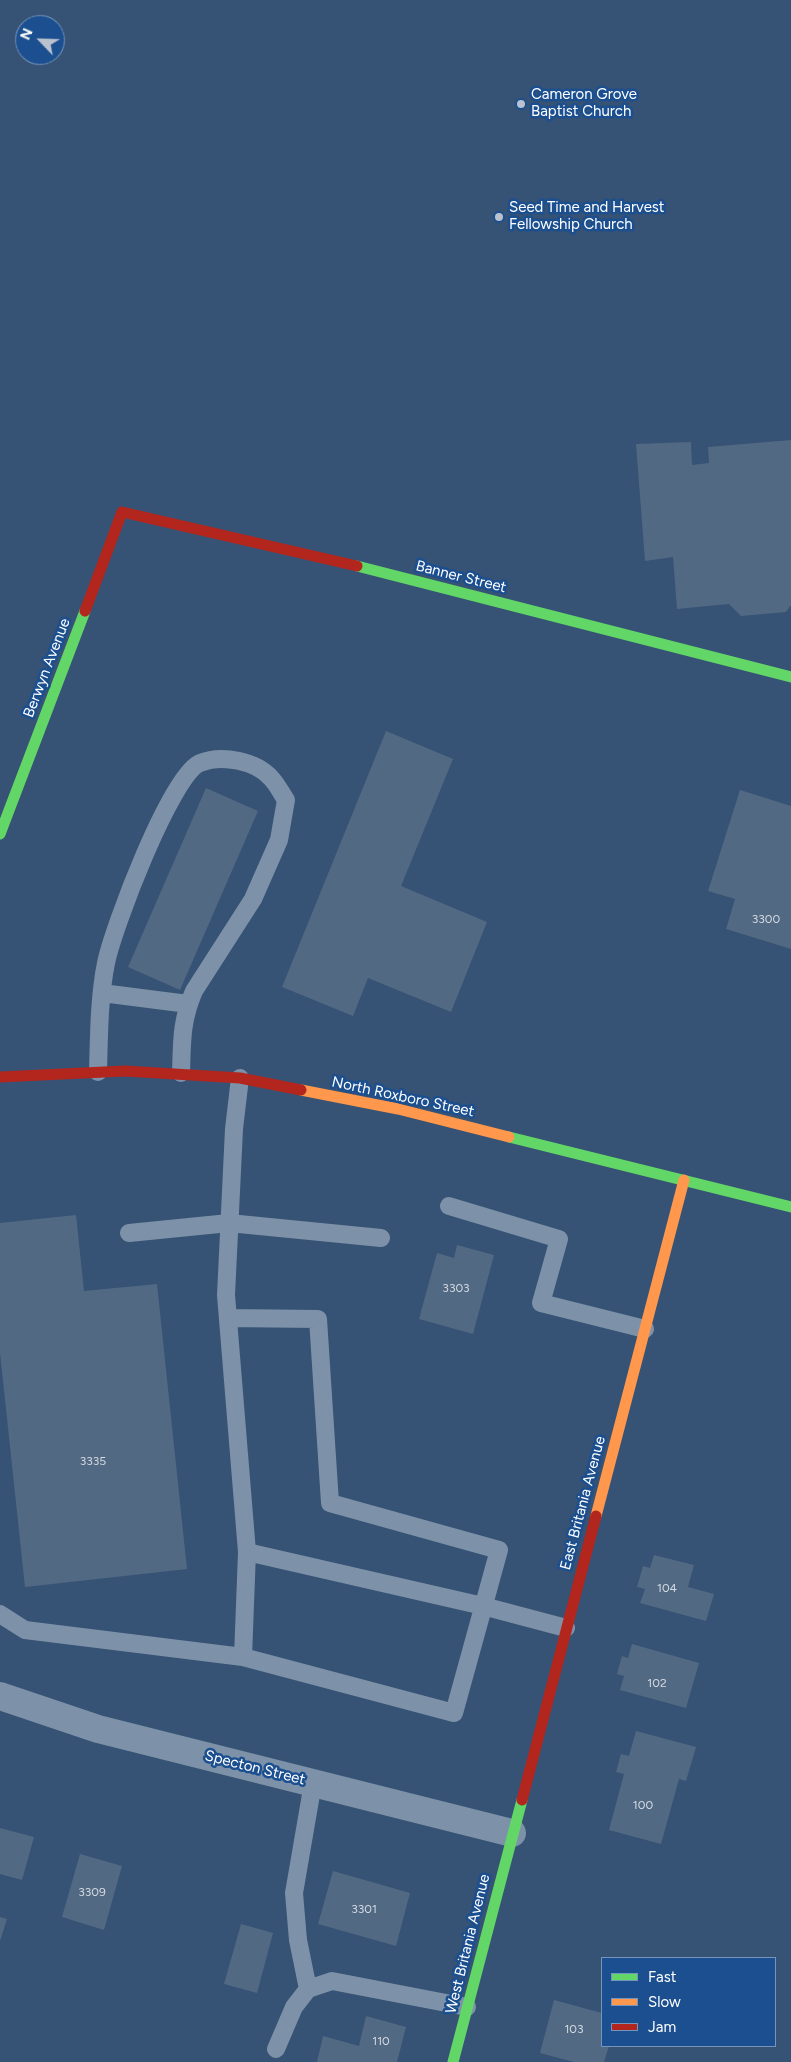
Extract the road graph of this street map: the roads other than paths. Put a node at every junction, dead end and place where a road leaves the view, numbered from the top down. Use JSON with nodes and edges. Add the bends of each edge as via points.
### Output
{"nodes":[{"id":1,"x":122,"y":512,"type":"joint"},
{"id":2,"x":791,"y":677,"type":"edge"},
{"id":3,"x":0,"y":834,"type":"edge"},
{"id":4,"x":102,"y":993,"type":"junction"},
{"id":5,"x":188,"y":1004,"type":"junction"},
{"id":6,"x":98,"y":1072,"type":"junction"},
{"id":7,"x":181,"y":1073,"type":"junction"},
{"id":8,"x":0,"y":1077,"type":"edge"},
{"id":9,"x":240,"y":1078,"type":"junction"},
{"id":10,"x":684,"y":1180,"type":"junction"},
{"id":11,"x":449,"y":1206,"type":"dead end"},
{"id":12,"x":791,"y":1207,"type":"edge"},
{"id":13,"x":229,"y":1223,"type":"junction"},
{"id":14,"x":129,"y":1233,"type":"dead end"},
{"id":15,"x":381,"y":1238,"type":"dead end"},
{"id":16,"x":228,"y":1318,"type":"junction"},
{"id":17,"x":645,"y":1329,"type":"junction"},
{"id":18,"x":247,"y":1552,"type":"junction"},
{"id":19,"x":483,"y":1606,"type":"junction"},
{"id":20,"x":0,"y":1614,"type":"edge"},
{"id":21,"x":566,"y":1628,"type":"junction"},
{"id":22,"x":243,"y":1657,"type":"junction"},
{"id":23,"x":0,"y":1696,"type":"edge"},
{"id":24,"x":313,"y":1783,"type":"junction"},
{"id":25,"x":512,"y":1833,"type":"junction"},
{"id":26,"x":308,"y":1989,"type":"junction"},
{"id":27,"x":467,"y":2007,"type":"junction"},
{"id":28,"x":276,"y":2049,"type":"dead end"},
{"id":29,"x":453,"y":2062,"type":"edge"}],
"edges":[{"from":1,"to":2,"type":"street","name":"Banner Street","via":[[353,566]]},
{"from":1,"to":3,"type":"street","name":"Berwyn Avenue"},
{"from":4,"to":5,"type":"lane"},
{"from":4,"to":5,"type":"lane","via":[[106,962],[137,870],[178,785],[199,763],[220,759],[247,762],[270,777],[286,800],[279,840],[253,899]]},
{"from":4,"to":6,"type":"lane"},
{"from":5,"to":7,"type":"lane","via":[[183,1021]]},
{"from":6,"to":7,"type":"street","name":"North Roxboro Street"},
{"from":6,"to":8,"type":"street","name":"North Roxboro Street"},
{"from":7,"to":9,"type":"street","name":"North Roxboro Street"},
{"from":9,"to":10,"type":"street","name":"North Roxboro Street","via":[[398,1108]]},
{"from":9,"to":13,"type":"lane"},
{"from":10,"to":12,"type":"street","name":"North Roxboro Street"},
{"from":10,"to":17,"type":"street","name":"East Britania Avenue"},
{"from":11,"to":17,"type":"lane","via":[[559,1238],[541,1303]]},
{"from":13,"to":14,"type":"lane"},
{"from":13,"to":15,"type":"lane"},
{"from":13,"to":16,"type":"lane"},
{"from":16,"to":18,"type":"lane"},
{"from":16,"to":19,"type":"lane","via":[[318,1320],[330,1503],[499,1550]]},
{"from":17,"to":21,"type":"street","name":"East Britania Avenue"},
{"from":18,"to":19,"type":"lane"},
{"from":18,"to":22,"type":"lane"},
{"from":19,"to":21,"type":"lane"},
{"from":19,"to":22,"type":"lane","via":[[454,1714]]},
{"from":20,"to":22,"type":"lane","via":[[25,1630]]},
{"from":21,"to":25,"type":"street","name":"East Britania Avenue"},
{"from":23,"to":24,"type":"street","name":"Specton Street","via":[[98,1729]]},
{"from":24,"to":25,"type":"street","name":"Specton Street"},
{"from":24,"to":26,"type":"lane","via":[[294,1893],[298,1940]]},
{"from":25,"to":27,"type":"street","name":"West Britania Avenue"},
{"from":26,"to":27,"type":"lane","via":[[332,1981]]},
{"from":26,"to":28,"type":"lane","via":[[294,2008]]},
{"from":27,"to":29,"type":"street","name":"West Britania Avenue"}]}
